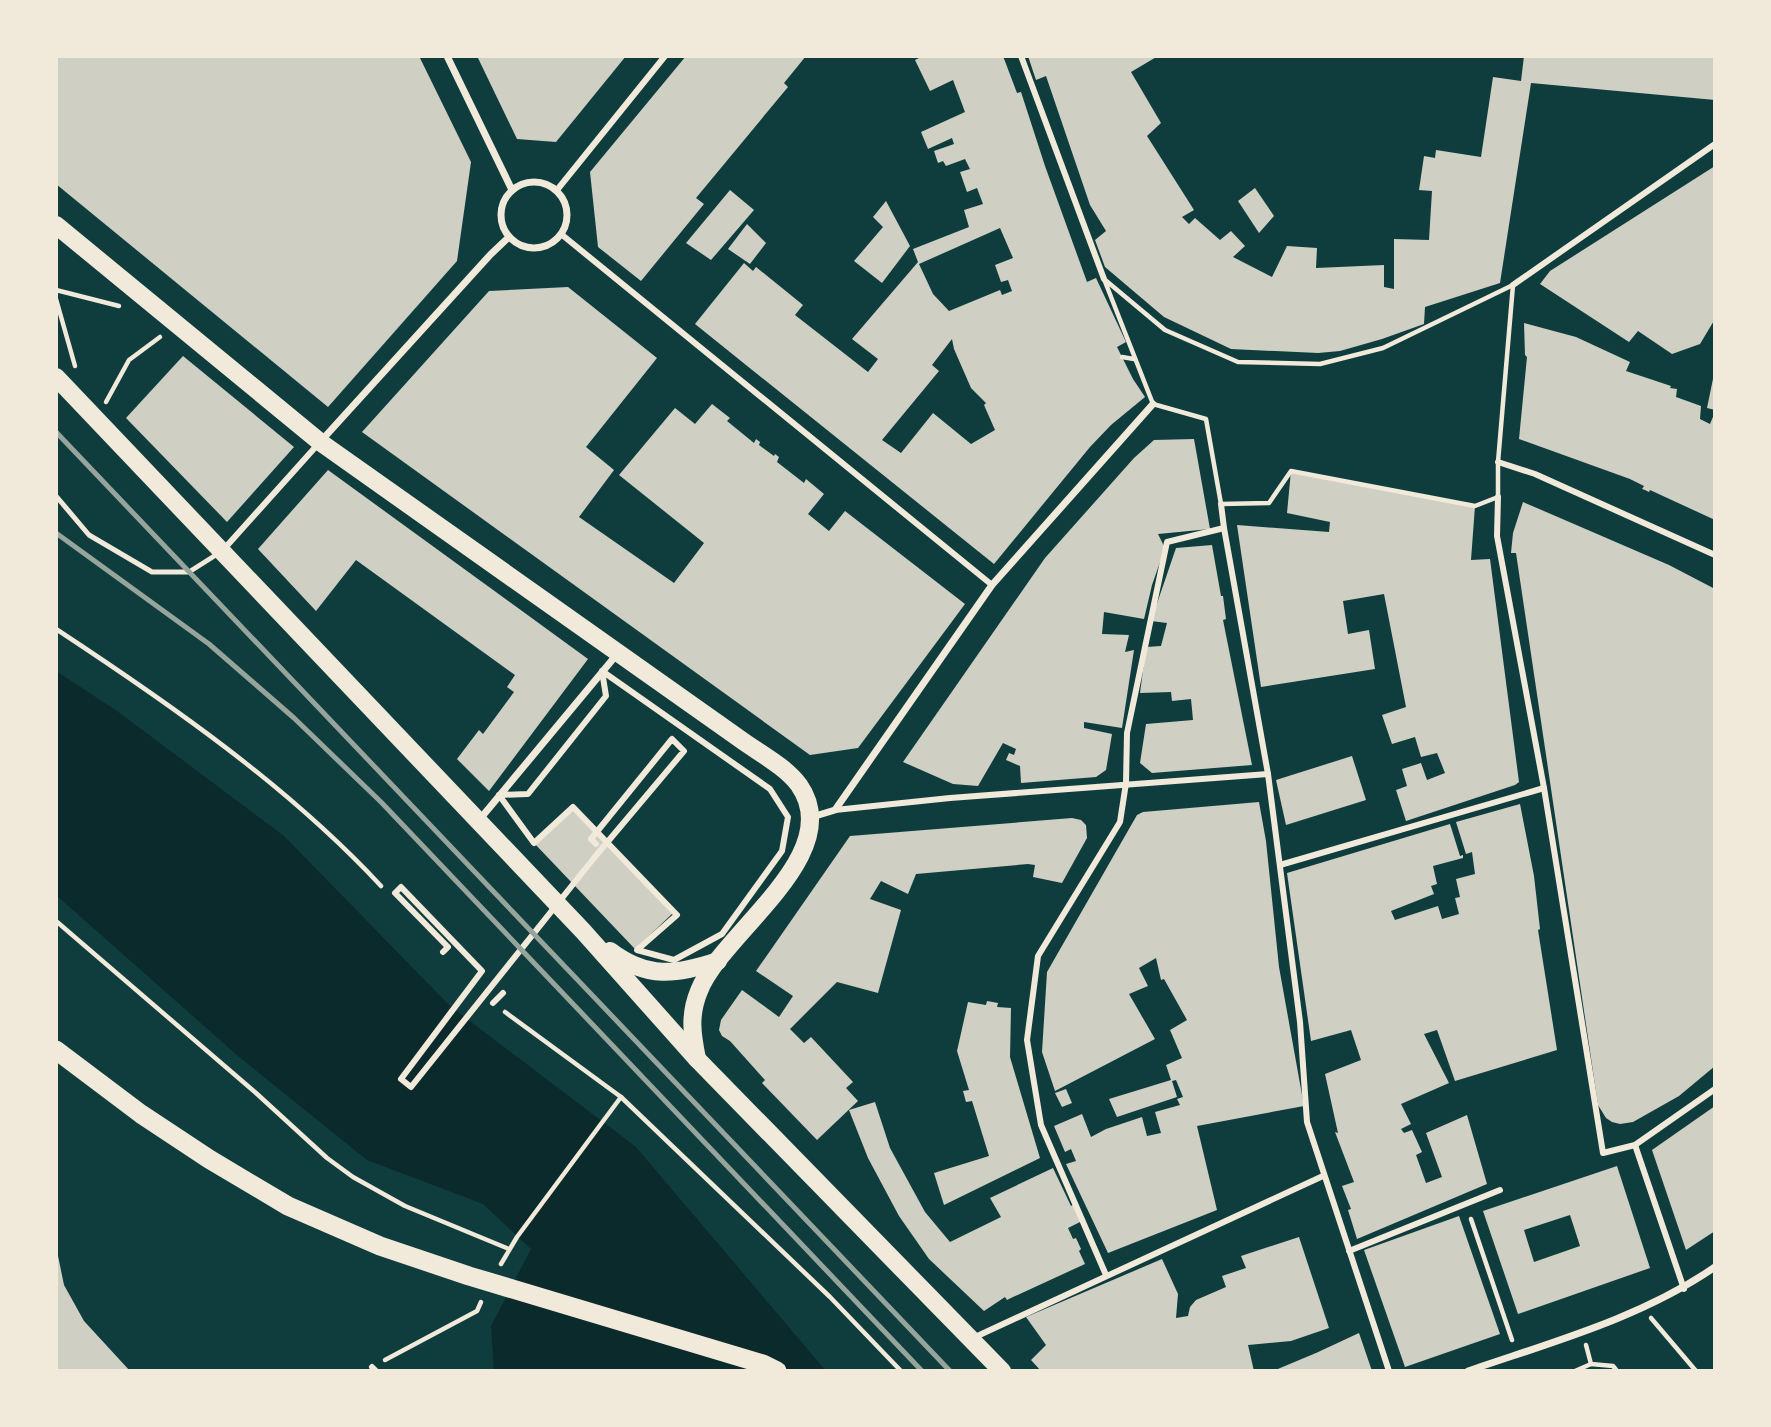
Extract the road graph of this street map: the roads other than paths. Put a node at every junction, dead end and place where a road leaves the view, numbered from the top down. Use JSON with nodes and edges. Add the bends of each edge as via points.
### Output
{"nodes":[{"id":1,"x":447,"y":56,"type":"edge"},
{"id":2,"x":665,"y":56,"type":"edge"},
{"id":3,"x":1021,"y":56,"type":"edge"},
{"id":4,"x":1715,"y":144,"type":"edge"},
{"id":5,"x":512,"y":190,"type":"junction"},
{"id":6,"x":557,"y":190,"type":"junction"},
{"id":7,"x":56,"y":225,"type":"edge"},
{"id":8,"x":561,"y":234,"type":"junction"},
{"id":9,"x":509,"y":237,"type":"junction"},
{"id":10,"x":1104,"y":279,"type":"road end"},
{"id":11,"x":1513,"y":285,"type":"road end"},
{"id":12,"x":56,"y":377,"type":"edge"},
{"id":13,"x":1153,"y":404,"type":"road end"},
{"id":14,"x":320,"y":442,"type":"junction"},
{"id":15,"x":1498,"y":462,"type":"road end"},
{"id":16,"x":56,"y":496,"type":"edge"},
{"id":17,"x":1498,"y":498,"type":"road end"},
{"id":18,"x":1222,"y":504,"type":"road end"},
{"id":19,"x":1224,"y":528,"type":"junction"},
{"id":20,"x":223,"y":550,"type":"junction"},
{"id":21,"x":1715,"y":555,"type":"edge"},
{"id":22,"x":992,"y":585,"type":"junction"},
{"id":23,"x":618,"y":653,"type":"junction"},
{"id":24,"x":602,"y":671,"type":"junction"},
{"id":25,"x":1268,"y":774,"type":"junction"},
{"id":26,"x":1126,"y":783,"type":"junction"},
{"id":27,"x":1544,"y":788,"type":"junction"},
{"id":28,"x":499,"y":795,"type":"junction"},
{"id":29,"x":835,"y":810,"type":"junction"},
{"id":30,"x":812,"y":817,"type":"junction"},
{"id":31,"x":478,"y":821,"type":"junction"},
{"id":32,"x":593,"y":841,"type":"dead end"},
{"id":33,"x":1280,"y":865,"type":"junction"},
{"id":34,"x":583,"y":931,"type":"junction"},
{"id":35,"x":443,"y":952,"type":"dead end"},
{"id":36,"x":718,"y":961,"type":"junction"},
{"id":37,"x":503,"y":993,"type":"dead end"},
{"id":38,"x":493,"y":1003,"type":"dead end"},
{"id":39,"x":56,"y":1050,"type":"edge"},
{"id":40,"x":696,"y":1059,"type":"junction"},
{"id":41,"x":1715,"y":1089,"type":"edge"},
{"id":42,"x":1635,"y":1145,"type":"junction"},
{"id":43,"x":1323,"y":1177,"type":"dead end"},
{"id":44,"x":1500,"y":1190,"type":"dead end"},
{"id":45,"x":1349,"y":1251,"type":"junction"},
{"id":46,"x":1715,"y":1267,"type":"edge"},
{"id":47,"x":1107,"y":1275,"type":"junction"},
{"id":48,"x":1684,"y":1289,"type":"junction"},
{"id":49,"x":971,"y":1339,"type":"junction"},
{"id":50,"x":777,"y":1371,"type":"edge"},
{"id":51,"x":1002,"y":1371,"type":"edge"},
{"id":52,"x":1389,"y":1371,"type":"edge"},
{"id":53,"x":1468,"y":1371,"type":"edge"}],
"edges":[{"from":1,"to":5,"type":"street"},
{"from":2,"to":6,"type":"street"},
{"from":3,"to":10,"type":"street"},
{"from":4,"to":11,"type":"street"},
{"from":5,"to":6,"type":"street","via":[[539,182]]},
{"from":5,"to":9,"type":"street","via":[[501,208]]},
{"from":6,"to":8,"type":"street","via":[[567,211]]},
{"from":7,"to":14,"type":"main road"},
{"from":8,"to":9,"type":"street","via":[[541,247],[524,246]]},
{"from":8,"to":22,"type":"street"},
{"from":9,"to":14,"type":"street"},
{"from":12,"to":20,"type":"main road"},
{"from":13,"to":22,"type":"street"},
{"from":14,"to":20,"type":"street"},
{"from":14,"to":23,"type":"main road"},
{"from":15,"to":21,"type":"street","via":[[1535,474]]},
{"from":16,"to":20,"type":"lane","via":[[89,535],[152,572],[189,572]]},
{"from":17,"to":27,"type":"street","via":[[1497,536]]},
{"from":18,"to":19,"type":"street"},
{"from":19,"to":25,"type":"street"},
{"from":19,"to":26,"type":"street","via":[[1167,542],[1127,733]]},
{"from":20,"to":31,"type":"main road"},
{"from":22,"to":29,"type":"street"},
{"from":23,"to":24,"type":"street"},
{"from":23,"to":30,"type":"main road","via":[[792,777],[807,799]]},
{"from":24,"to":28,"type":"street"},
{"from":24,"to":28,"type":"street","via":[[606,696],[528,794]]},
{"from":24,"to":28,"type":"street","via":[[770,789],[788,817],[782,851],[722,934],[674,960],[637,950],[677,915],[573,807],[534,843]]},
{"from":25,"to":26,"type":"street"},
{"from":25,"to":33,"type":"street"},
{"from":26,"to":29,"type":"street"},
{"from":26,"to":47,"type":"street","via":[[1120,822],[1038,956],[1027,1040],[1041,1125]]},
{"from":27,"to":33,"type":"street"},
{"from":27,"to":42,"type":"street","via":[[1603,1153]]},
{"from":28,"to":31,"type":"street"},
{"from":29,"to":30,"type":"street"},
{"from":30,"to":36,"type":"main road","via":[[800,857]]},
{"from":31,"to":34,"type":"main road"},
{"from":32,"to":35,"type":"street","via":[[672,739],[684,751],[411,1087],[401,1079],[482,971],[401,887],[395,893],[448,947]]},
{"from":33,"to":45,"type":"street","via":[[1307,1122]]},
{"from":34,"to":36,"type":"main road","via":[[637,968],[659,973]]},
{"from":34,"to":40,"type":"main road"},
{"from":36,"to":40,"type":"main road","via":[[699,988],[693,1008]]},
{"from":37,"to":38,"type":"street"},
{"from":39,"to":50,"type":"highway","via":[[141,1114],[288,1206],[380,1246]]},
{"from":40,"to":49,"type":"main road"},
{"from":41,"to":42,"type":"street"},
{"from":42,"to":48,"type":"street"},
{"from":43,"to":47,"type":"street"},
{"from":44,"to":45,"type":"street"},
{"from":45,"to":52,"type":"street"},
{"from":46,"to":48,"type":"street"},
{"from":47,"to":49,"type":"street"},
{"from":48,"to":53,"type":"street"},
{"from":49,"to":51,"type":"main road"}]}
